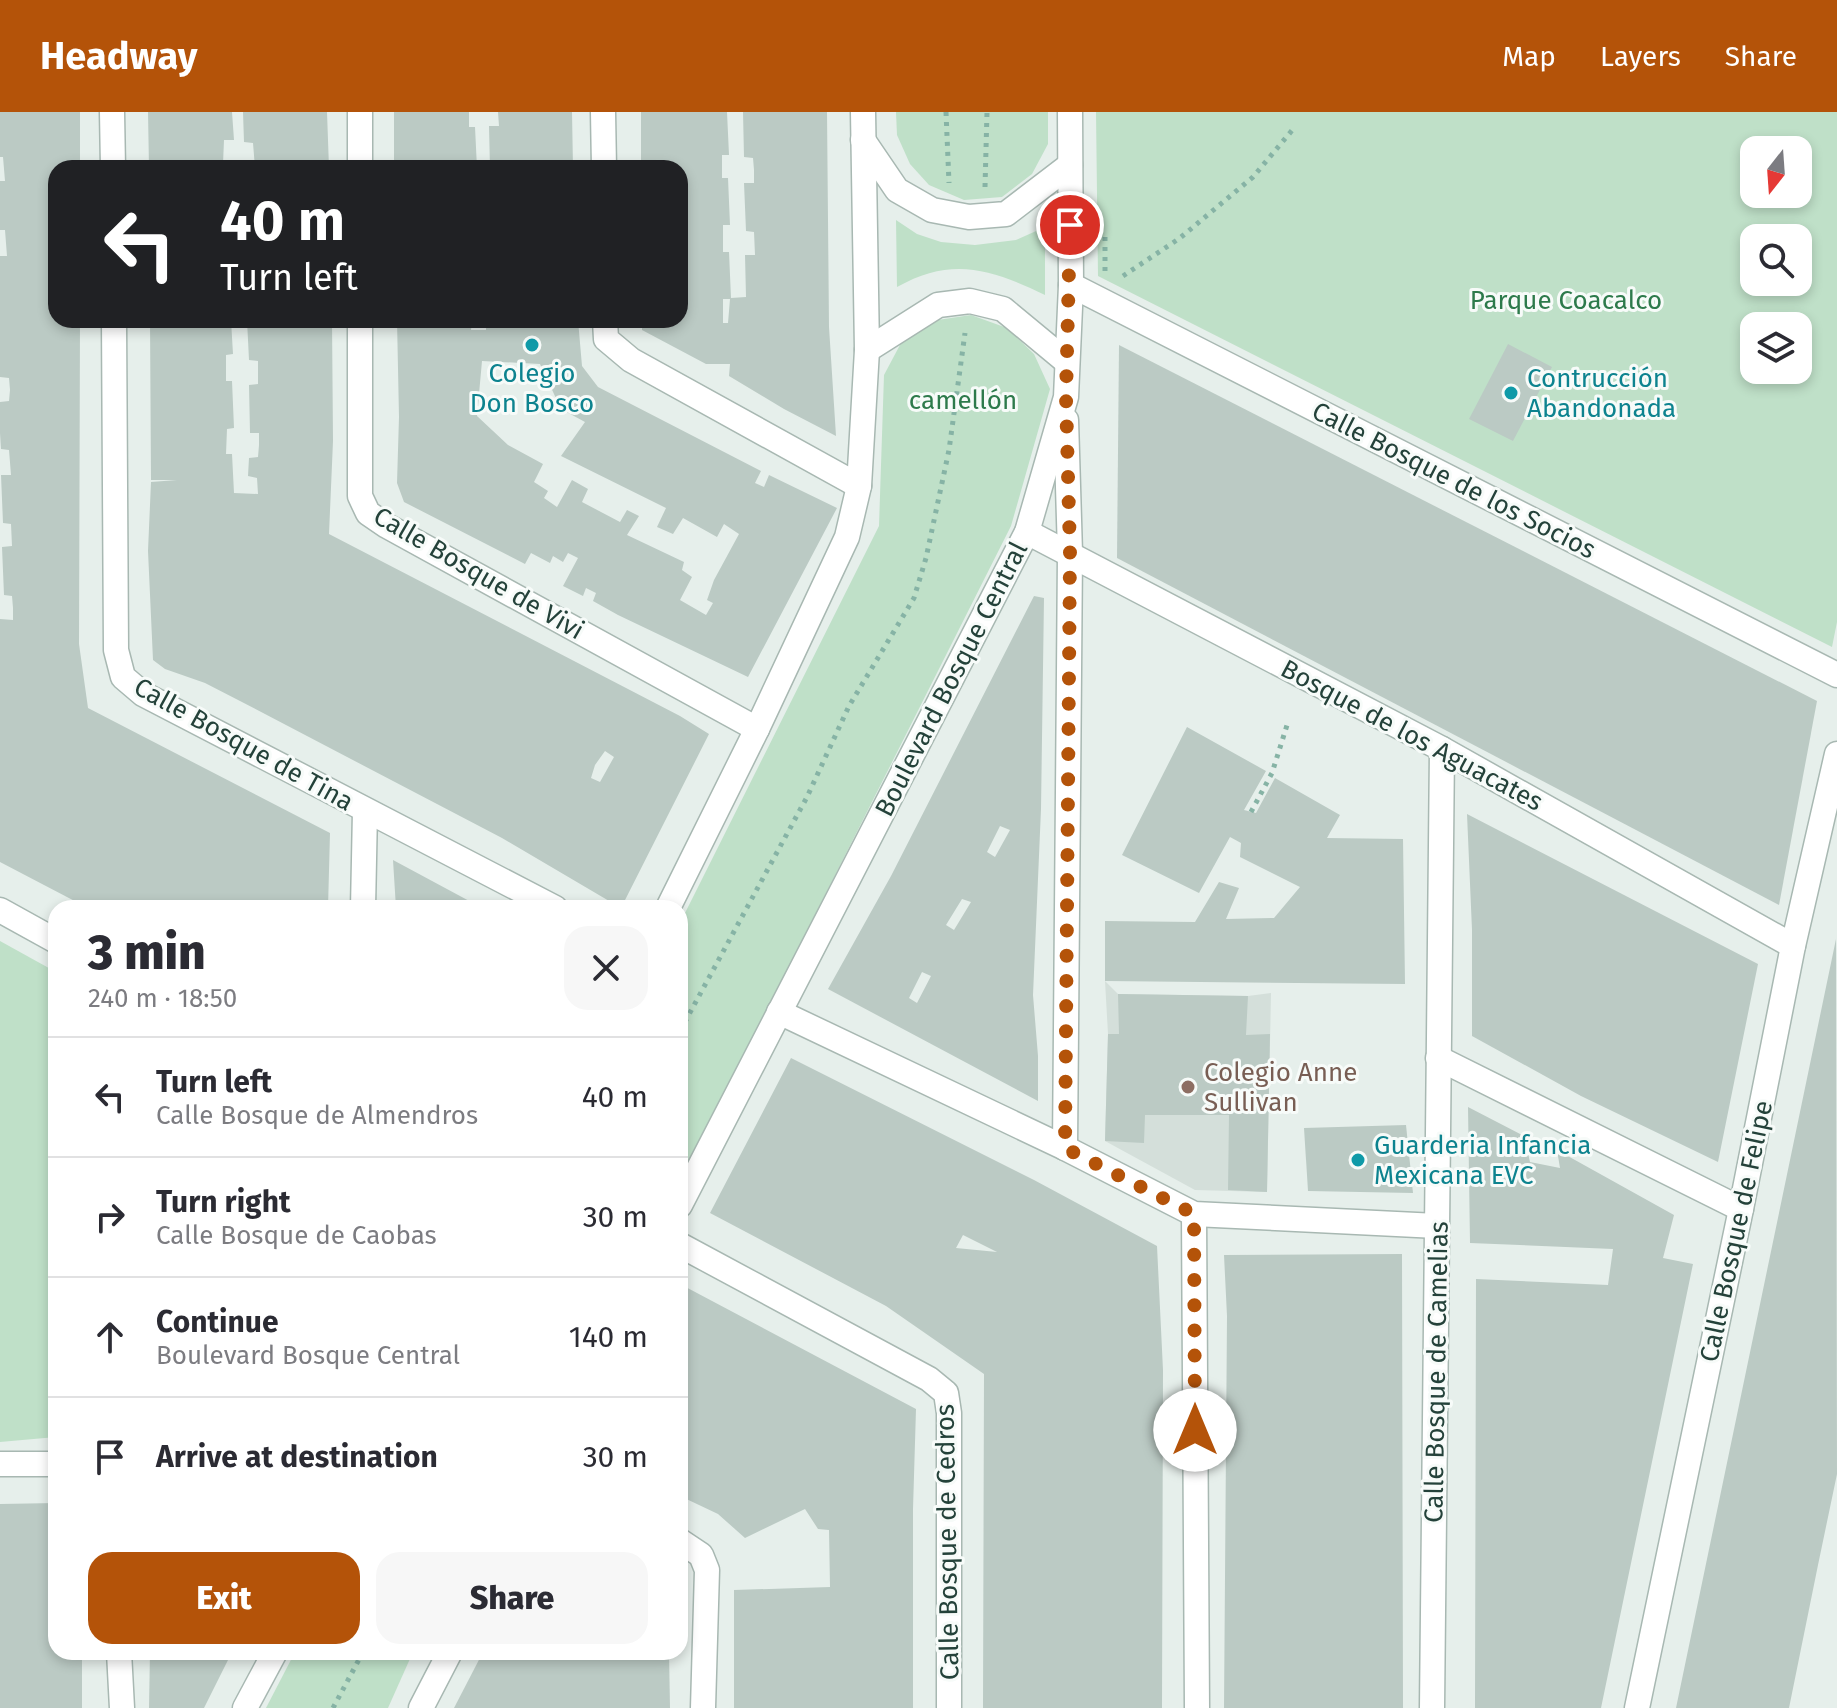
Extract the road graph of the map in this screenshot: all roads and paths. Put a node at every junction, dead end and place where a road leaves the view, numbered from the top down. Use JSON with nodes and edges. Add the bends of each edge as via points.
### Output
{"nodes":[{"id":1,"x":112,"y":112,"type":"edge"},
{"id":2,"x":360,"y":112,"type":"edge"},
{"id":3,"x":603,"y":112,"type":"edge"},
{"id":4,"x":863,"y":112,"type":"edge"},
{"id":5,"x":946,"y":112,"type":"edge"},
{"id":6,"x":987,"y":112,"type":"edge"},
{"id":7,"x":1070,"y":112,"type":"edge"},
{"id":8,"x":1294,"y":128,"type":"dead end"},
{"id":9,"x":863,"y":140,"type":"junction"},
{"id":10,"x":113,"y":160,"type":"edge"},
{"id":11,"x":360,"y":160,"type":"edge"},
{"id":12,"x":604,"y":160,"type":"edge"},
{"id":13,"x":1070,"y":165,"type":"junction"},
{"id":14,"x":975,"y":188,"type":"dead end"},
{"id":15,"x":964,"y":189,"type":"dead end"},
{"id":16,"x":1071,"y":285,"type":"junction"},
{"id":17,"x":1095,"y":298,"type":"junction"},
{"id":18,"x":114,"y":328,"type":"edge"},
{"id":19,"x":360,"y":328,"type":"edge"},
{"id":20,"x":605,"y":328,"type":"edge"},
{"id":21,"x":965,"y":329,"type":"dead end"},
{"id":22,"x":867,"y":350,"type":"junction"},
{"id":23,"x":1067,"y":362,"type":"junction"},
{"id":24,"x":1066,"y":397,"type":"junction"},
{"id":25,"x":859,"y":486,"type":"junction"},
{"id":26,"x":1027,"y":532,"type":"junction"},
{"id":27,"x":1070,"y":553,"type":"junction"},
{"id":28,"x":1837,"y":675,"type":"edge"},
{"id":29,"x":1288,"y":722,"type":"dead end"},
{"id":30,"x":757,"y":729,"type":"junction"},
{"id":31,"x":1442,"y":749,"type":"junction"},
{"id":32,"x":1837,"y":754,"type":"edge"},
{"id":33,"x":365,"y":811,"type":"junction"},
{"id":34,"x":1251,"y":812,"type":"dead end"},
{"id":35,"x":363,"y":900,"type":"edge"},
{"id":36,"x":539,"y":900,"type":"edge"},
{"id":37,"x":672,"y":900,"type":"edge"},
{"id":38,"x":0,"y":910,"type":"edge"},
{"id":39,"x":48,"y":937,"type":"edge"},
{"id":40,"x":1793,"y":946,"type":"junction"},
{"id":41,"x":779,"y":1012,"type":"junction"},
{"id":42,"x":688,"y":1016,"type":"edge"},
{"id":43,"x":1438,"y":1058,"type":"junction"},
{"id":44,"x":1065,"y":1148,"type":"junction"},
{"id":45,"x":688,"y":1189,"type":"edge"},
{"id":46,"x":1741,"y":1209,"type":"junction"},
{"id":47,"x":1194,"y":1214,"type":"junction"},
{"id":48,"x":1437,"y":1226,"type":"junction"},
{"id":49,"x":688,"y":1249,"type":"edge"},
{"id":50,"x":0,"y":1464,"type":"edge"},
{"id":51,"x":48,"y":1464,"type":"edge"},
{"id":52,"x":688,"y":1546,"type":"edge"},
{"id":53,"x":119,"y":1660,"type":"edge"},
{"id":54,"x":271,"y":1660,"type":"edge"},
{"id":55,"x":359,"y":1660,"type":"edge"},
{"id":56,"x":444,"y":1660,"type":"edge"},
{"id":57,"x":122,"y":1708,"type":"edge"},
{"id":58,"x":245,"y":1708,"type":"edge"},
{"id":59,"x":333,"y":1708,"type":"edge"},
{"id":60,"x":421,"y":1708,"type":"edge"},
{"id":61,"x":703,"y":1708,"type":"edge"},
{"id":62,"x":949,"y":1708,"type":"edge"},
{"id":63,"x":1197,"y":1708,"type":"edge"},
{"id":64,"x":1432,"y":1708,"type":"edge"},
{"id":65,"x":1637,"y":1708,"type":"edge"}],
"edges":[{"from":1,"to":10,"type":"street"},
{"from":2,"to":11,"type":"street"},
{"from":3,"to":12,"type":"street"},
{"from":4,"to":9,"type":"street"},
{"from":5,"to":15,"type":"path","via":[[949,184]]},
{"from":6,"to":14,"type":"path","via":[[985,186]]},
{"from":7,"to":13,"type":"street","name":"Boulevard Bosque Central"},
{"from":8,"to":17,"type":"path","via":[[1253,177],[1180,238]]},
{"from":9,"to":13,"type":"street","via":[[897,190],[932,210],[969,217],[1006,214]]},
{"from":9,"to":22,"type":"street"},
{"from":13,"to":16,"type":"street","name":"Boulevard Bosque Central"},
{"from":16,"to":17,"type":"street","name":"Calle Bosque de los Socios"},
{"from":16,"to":23,"type":"street","name":"Boulevard Bosque Central"},
{"from":17,"to":28,"type":"street","name":"Calle Bosque de los Socios"},
{"from":18,"to":33,"type":"street","name":"Calle Bosque de Tina","via":[[116,650],[123,677],[143,694]]},
{"from":19,"to":30,"type":"street","name":"Calle Bosque de Vivi","via":[[360,496],[368,513]]},
{"from":20,"to":25,"type":"street","via":[[606,339],[631,360]]},
{"from":21,"to":42,"type":"path","via":[[949,450],[914,598],[849,706],[807,797]]},
{"from":22,"to":23,"type":"street","via":[[938,305],[970,301],[1003,309]]},
{"from":22,"to":25,"type":"street"},
{"from":23,"to":24,"type":"street","name":"Boulevard Bosque Central"},
{"from":24,"to":26,"type":"street","name":"Boulevard Bosque Central"},
{"from":24,"to":27,"type":"street"},
{"from":25,"to":30,"type":"street","via":[[847,537]]},
{"from":26,"to":27,"type":"street","name":"Bosque de los Aguacates"},
{"from":26,"to":41,"type":"street","name":"Boulevard Bosque Central"},
{"from":27,"to":31,"type":"street","name":"Bosque de los Aguacates"},
{"from":27,"to":44,"type":"street"},
{"from":29,"to":34,"type":"path","via":[[1272,773]]},
{"from":30,"to":37,"type":"street"},
{"from":31,"to":40,"type":"street","name":"Bosque de los Aguacates"},
{"from":31,"to":43,"type":"street","name":"Calle Bosque de Camelias"},
{"from":32,"to":40,"type":"street","name":"Calle Bosque de Felipe"},
{"from":33,"to":35,"type":"street"},
{"from":33,"to":36,"type":"street","name":"Calle Bosque de Tina"},
{"from":38,"to":39,"type":"street"},
{"from":40,"to":46,"type":"street","name":"Calle Bosque de Felipe"},
{"from":41,"to":44,"type":"street"},
{"from":41,"to":45,"type":"street","name":"Boulevard Bosque Central"},
{"from":43,"to":46,"type":"street"},
{"from":43,"to":48,"type":"street","name":"Calle Bosque de Camelias"},
{"from":44,"to":47,"type":"street"},
{"from":46,"to":65,"type":"street","name":"Calle Bosque de Felipe"},
{"from":47,"to":48,"type":"street"},
{"from":47,"to":63,"type":"street"},
{"from":48,"to":64,"type":"street","name":"Calle Bosque de Camelias"},
{"from":49,"to":62,"type":"street","name":"Calle Bosque de Cedros","via":[[946,1393]]},
{"from":50,"to":51,"type":"street"},
{"from":52,"to":61,"type":"street","via":[[701,1555],[707,1570]]},
{"from":53,"to":57,"type":"street"},
{"from":54,"to":58,"type":"street"},
{"from":55,"to":59,"type":"path"},
{"from":56,"to":60,"type":"street"}]}
